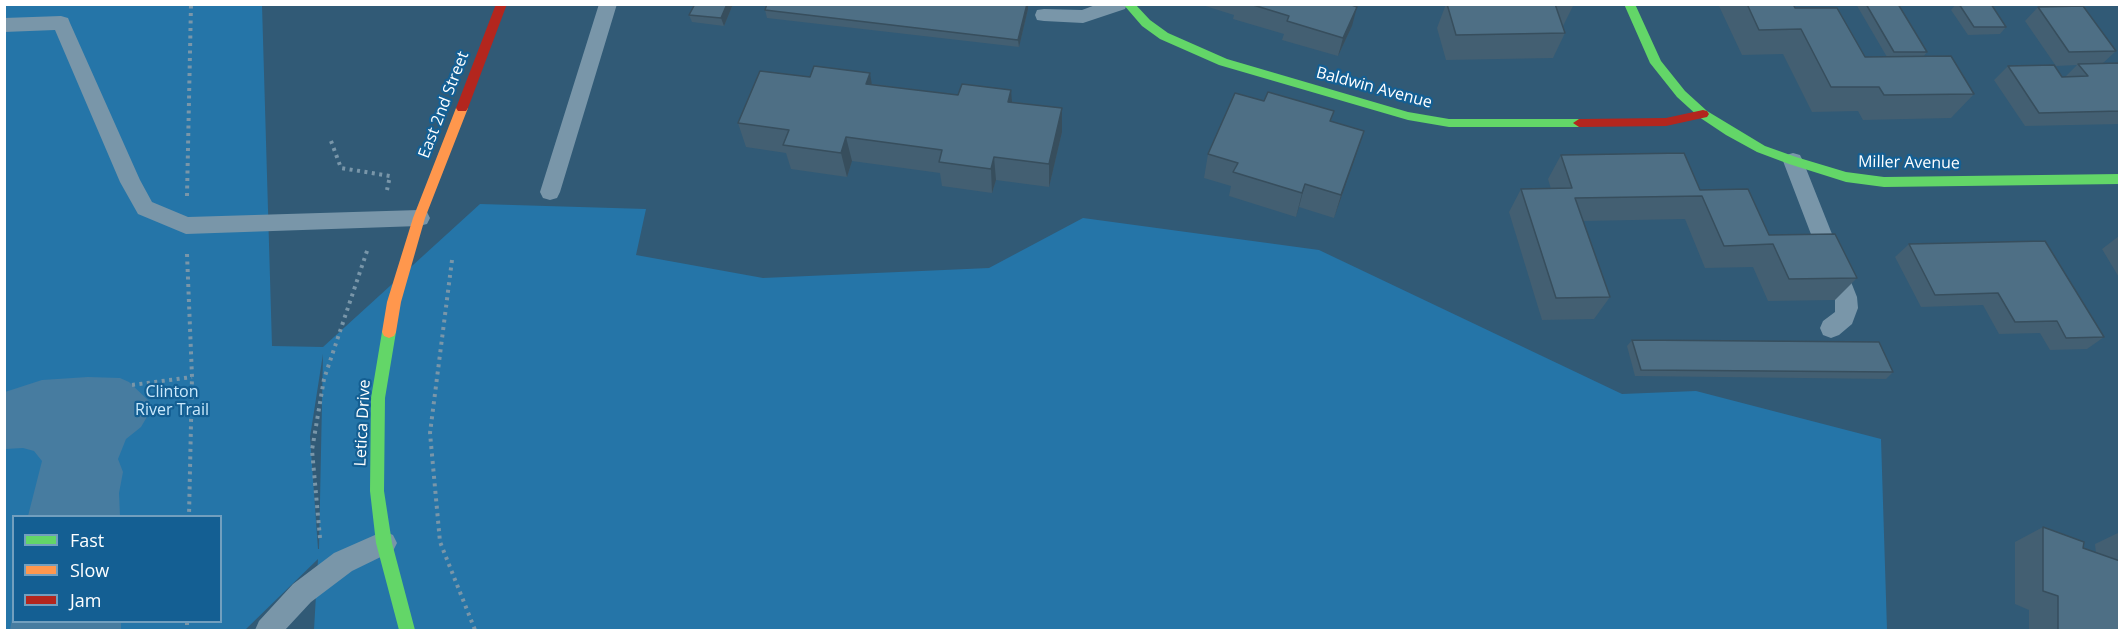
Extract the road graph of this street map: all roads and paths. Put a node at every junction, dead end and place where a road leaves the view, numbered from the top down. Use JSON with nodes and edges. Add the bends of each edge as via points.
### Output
{"nodes":[{"id":1,"x":191,"y":4,"type":"edge"},
{"id":2,"x":502,"y":4,"type":"edge"},
{"id":3,"x":608,"y":4,"type":"edge"},
{"id":4,"x":1118,"y":4,"type":"edge"},
{"id":5,"x":1128,"y":4,"type":"edge"},
{"id":6,"x":1629,"y":4,"type":"edge"},
{"id":7,"x":1044,"y":15,"type":"dead end"},
{"id":8,"x":4,"y":25,"type":"edge"},
{"id":9,"x":1703,"y":114,"type":"junction"},
{"id":10,"x":331,"y":141,"type":"dead end"},
{"id":11,"x":1792,"y":161,"type":"junction"},
{"id":12,"x":2120,"y":179,"type":"edge"},
{"id":13,"x":550,"y":192,"type":"dead end"},
{"id":14,"x":379,"y":218,"type":"junction"},
{"id":15,"x":419,"y":218,"type":"junction"},
{"id":16,"x":186,"y":226,"type":"junction"},
{"id":17,"x":452,"y":260,"type":"dead end"},
{"id":18,"x":1831,"y":328,"type":"dead end"},
{"id":19,"x":192,"y":377,"type":"junction"},
{"id":20,"x":132,"y":385,"type":"dead end"},
{"id":21,"x":189,"y":515,"type":"edge"},
{"id":22,"x":384,"y":543,"type":"junction"},
{"id":23,"x":327,"y":574,"type":"junction"},
{"id":24,"x":268,"y":630,"type":"edge"},
{"id":25,"x":407,"y":630,"type":"edge"},
{"id":26,"x":475,"y":630,"type":"edge"}],
"edges":[{"from":1,"to":16,"type":"path"},
{"from":2,"to":15,"type":"street","name":"East 2nd Street"},
{"from":3,"to":13,"type":"lane"},
{"from":4,"to":7,"type":"lane","via":[[1083,17]]},
{"from":5,"to":9,"type":"street","name":"Baldwin Avenue","via":[[1164,36],[1223,62],[1408,116],[1449,123],[1539,124],[1666,122]]},
{"from":6,"to":9,"type":"street","name":"Miller Avenue","via":[[1656,63]]},
{"from":8,"to":16,"type":"lane","via":[[61,23],[145,208]]},
{"from":9,"to":11,"type":"street","name":"Miller Avenue","via":[[1761,149]]},
{"from":10,"to":14,"type":"path","via":[[341,168],[390,176]]},
{"from":11,"to":12,"type":"street","name":"Miller Avenue","via":[[1846,177],[1884,182]]},
{"from":11,"to":18,"type":"lane","via":[[1845,297],[1844,317]]},
{"from":14,"to":15,"type":"lane"},
{"from":14,"to":16,"type":"lane"},
{"from":14,"to":23,"type":"path","via":[[324,379],[312,450]]},
{"from":15,"to":22,"type":"street","name":"Letica Drive","via":[[394,302],[378,398],[377,491]]},
{"from":16,"to":19,"type":"path"},
{"from":17,"to":26,"type":"path","via":[[430,433],[440,542]]},
{"from":19,"to":20,"type":"path"},
{"from":19,"to":21,"type":"path"},
{"from":22,"to":23,"type":"lane","via":[[342,562]]},
{"from":22,"to":25,"type":"street","name":"Letica Drive"},
{"from":23,"to":24,"type":"lane","via":[[302,593]]}]}
